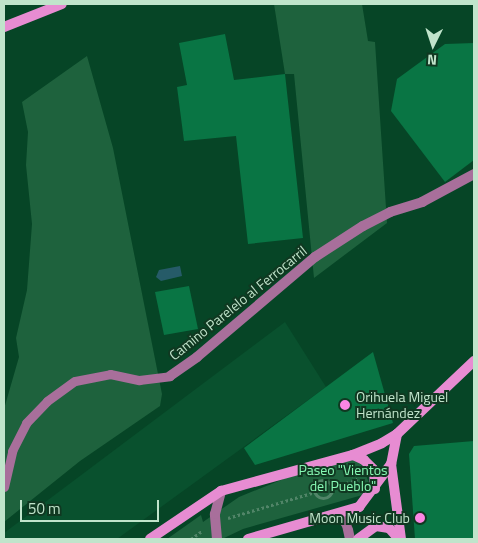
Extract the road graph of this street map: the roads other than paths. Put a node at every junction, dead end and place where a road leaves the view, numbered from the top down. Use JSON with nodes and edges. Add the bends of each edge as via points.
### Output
{"nodes":[{"id":1,"x":62,"y":4,"type":"edge"},
{"id":2,"x":4,"y":26,"type":"edge"},
{"id":3,"x":474,"y":174,"type":"edge"},
{"id":4,"x":474,"y":361,"type":"edge"},
{"id":5,"x":170,"y":376,"type":"joint"},
{"id":6,"x":397,"y":434,"type":"junction"},
{"id":7,"x":353,"y":455,"type":"junction"},
{"id":8,"x":391,"y":464,"type":"junction"},
{"id":9,"x":4,"y":486,"type":"edge"},
{"id":10,"x":375,"y":489,"type":"junction"},
{"id":11,"x":221,"y":492,"type":"junction"},
{"id":12,"x":339,"y":514,"type":"junction"},
{"id":13,"x":150,"y":539,"type":"edge"},
{"id":14,"x":217,"y":539,"type":"edge"},
{"id":15,"x":248,"y":539,"type":"edge"},
{"id":16,"x":350,"y":539,"type":"edge"},
{"id":17,"x":358,"y":539,"type":"edge"},
{"id":18,"x":400,"y":539,"type":"edge"}],
"edges":[{"from":1,"to":2,"type":"street"},
{"from":3,"to":5,"type":"street","name":"Camino Parelelo al Ferrocarril","via":[[422,202],[390,212],[363,226],[315,257]]},
{"from":4,"to":6,"type":"street"},
{"from":5,"to":9,"type":"lane","name":"Camino Parelelo al Ferrocarril","via":[[139,380],[110,374],[75,381],[47,401],[26,424],[12,451]]},
{"from":6,"to":7,"type":"street"},
{"from":6,"to":8,"type":"street"},
{"from":7,"to":10,"type":"street","via":[[374,470]]},
{"from":7,"to":11,"type":"street"},
{"from":8,"to":10,"type":"street"},
{"from":8,"to":18,"type":"street"},
{"from":10,"to":12,"type":"street","via":[[360,506]]},
{"from":11,"to":13,"type":"street"},
{"from":11,"to":14,"type":"street","via":[[215,514]]},
{"from":12,"to":15,"type":"street"},
{"from":12,"to":16,"type":"street","via":[[347,525]]},
{"from":17,"to":18,"type":"street","via":[[389,528]]}]}
